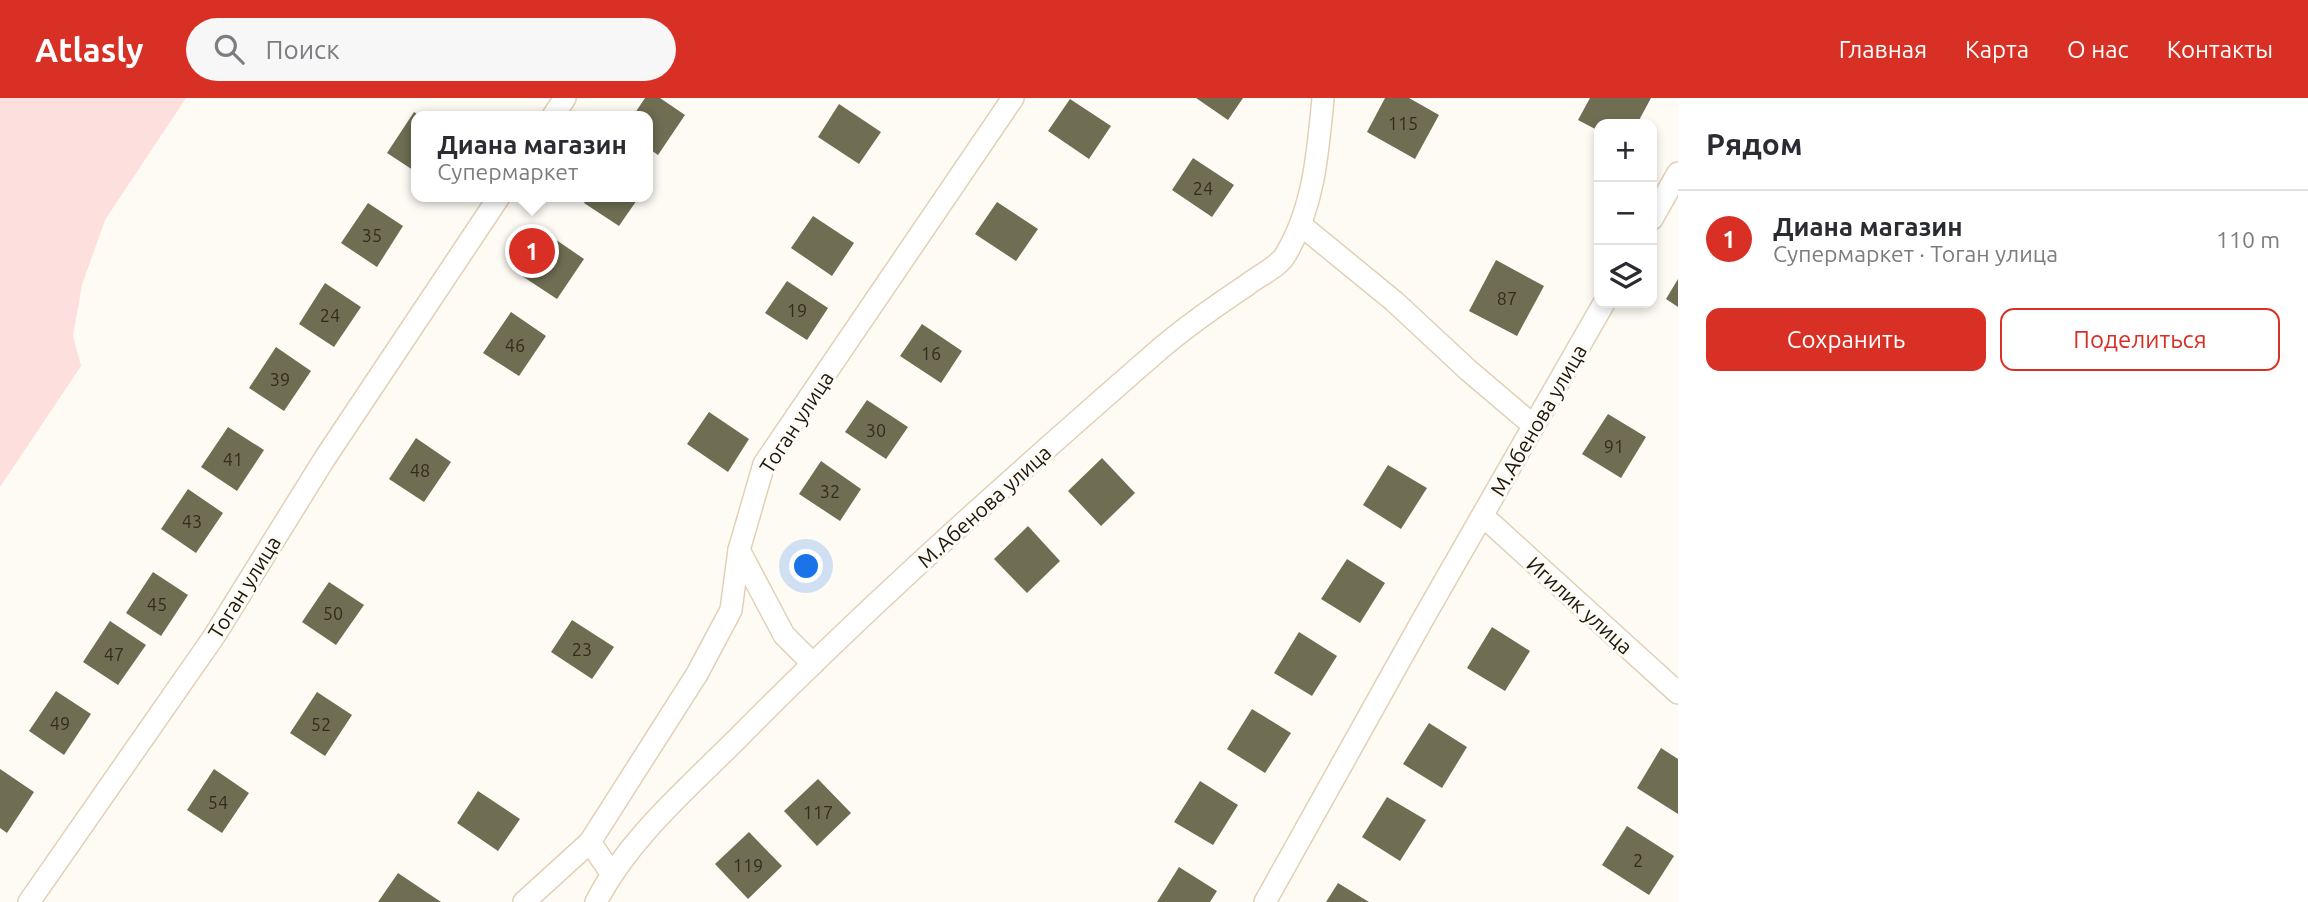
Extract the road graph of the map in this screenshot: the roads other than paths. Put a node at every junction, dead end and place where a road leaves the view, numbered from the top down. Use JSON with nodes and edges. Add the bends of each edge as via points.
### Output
{"nodes":[{"id":1,"x":1013,"y":98,"type":"edge"},
{"id":2,"x":1323,"y":98,"type":"edge"},
{"id":3,"x":1678,"y":173,"type":"edge"},
{"id":4,"x":496,"y":202,"type":"edge"},
{"id":5,"x":1657,"y":210,"type":"edge"},
{"id":6,"x":1301,"y":225,"type":"junction"},
{"id":7,"x":1601,"y":308,"type":"edge"},
{"id":8,"x":1534,"y":426,"type":"junction"},
{"id":9,"x":1483,"y":516,"type":"junction"},
{"id":10,"x":739,"y":550,"type":"junction"},
{"id":11,"x":813,"y":664,"type":"junction"},
{"id":12,"x":1678,"y":693,"type":"edge"},
{"id":13,"x":590,"y":842,"type":"junction"},
{"id":14,"x":611,"y":873,"type":"junction"},
{"id":15,"x":29,"y":902,"type":"edge"},
{"id":16,"x":524,"y":902,"type":"edge"},
{"id":17,"x":596,"y":902,"type":"edge"},
{"id":18,"x":1265,"y":902,"type":"edge"}],
"edges":[{"from":1,"to":10,"type":"street","name":"Тоган улица","via":[[764,464]]},
{"from":2,"to":6,"type":"street","name":"М.Абенова улица","via":[[1317,165]]},
{"from":3,"to":5,"type":"street"},
{"from":4,"to":15,"type":"street","name":"Тоган улица","via":[[325,458],[215,635]]},
{"from":6,"to":8,"type":"street"},
{"from":6,"to":11,"type":"street","name":"М.Абенова улица","via":[[1285,258],[1178,333]]},
{"from":7,"to":8,"type":"street","name":"М.Абенова улица"},
{"from":8,"to":9,"type":"street","name":"М.Абенова улица"},
{"from":9,"to":12,"type":"street","name":"Игилик улица"},
{"from":9,"to":18,"type":"street","name":"М.Абенова улица"},
{"from":10,"to":11,"type":"street","via":[[784,635]]},
{"from":10,"to":13,"type":"street","name":"Тоган улица","via":[[731,610],[697,674]]},
{"from":11,"to":14,"type":"street","name":"М.Абенова улица","via":[[665,811]]},
{"from":13,"to":14,"type":"street"},
{"from":13,"to":16,"type":"street","name":"Тоган улица"},
{"from":14,"to":17,"type":"street","name":"М.Абенова улица"}]}
